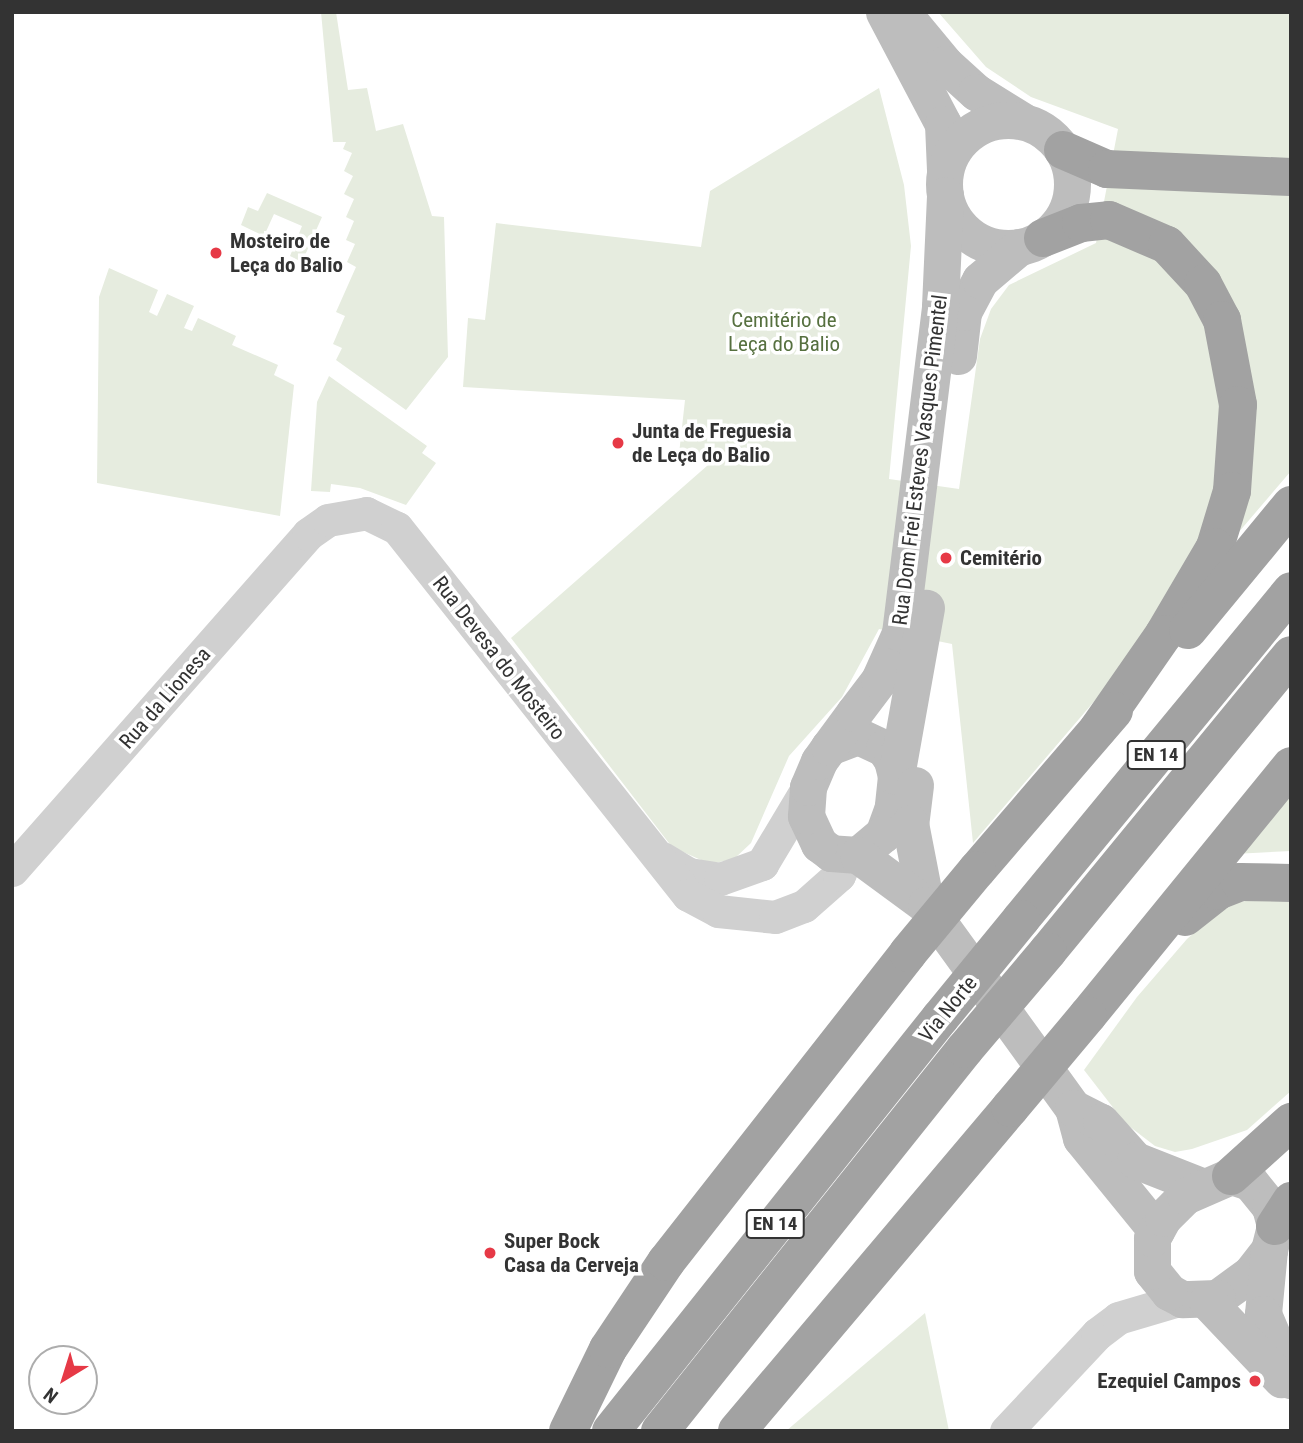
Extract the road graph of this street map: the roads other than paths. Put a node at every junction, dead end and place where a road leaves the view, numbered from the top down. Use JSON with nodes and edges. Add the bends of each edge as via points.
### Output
{"nodes":[{"id":1,"x":884,"y":12,"type":"edge"},
{"id":2,"x":902,"y":12,"type":"edge"},
{"id":3,"x":1023,"y":121,"type":"junction"},
{"id":4,"x":1063,"y":149,"type":"junction"},
{"id":5,"x":1291,"y":177,"type":"edge"},
{"id":6,"x":945,"y":182,"type":"junction"},
{"id":7,"x":1031,"y":242,"type":"junction"},
{"id":8,"x":1291,"y":505,"type":"edge"},
{"id":9,"x":318,"y":526,"type":"joint"},
{"id":10,"x":932,"y":579,"type":"junction"},
{"id":11,"x":1291,"y":591,"type":"edge"},
{"id":12,"x":1291,"y":655,"type":"edge"},
{"id":13,"x":1098,"y":729,"type":"junction"},
{"id":14,"x":829,"y":747,"type":"junction"},
{"id":15,"x":1291,"y":766,"type":"edge"},
{"id":16,"x":808,"y":787,"type":"junction"},
{"id":17,"x":895,"y":791,"type":"junction"},
{"id":18,"x":654,"y":854,"type":"junction"},
{"id":19,"x":852,"y":856,"type":"junction"},
{"id":20,"x":12,"y":870,"type":"edge"},
{"id":21,"x":1291,"y":883,"type":"edge"},
{"id":22,"x":924,"y":895,"type":"junction"},
{"id":23,"x":1088,"y":1015,"type":"junction"},
{"id":24,"x":1073,"y":1108,"type":"junction"},
{"id":25,"x":1291,"y":1122,"type":"edge"},
{"id":26,"x":1216,"y":1181,"type":"junction"},
{"id":27,"x":1278,"y":1226,"type":"edge"},
{"id":28,"x":1153,"y":1245,"type":"junction"},
{"id":29,"x":1195,"y":1300,"type":"junction"},
{"id":30,"x":1118,"y":1318,"type":"junction"},
{"id":31,"x":1291,"y":1380,"type":"edge"},
{"id":32,"x":1291,"y":1390,"type":"edge"},
{"id":33,"x":568,"y":1431,"type":"edge"},
{"id":34,"x":611,"y":1431,"type":"edge"},
{"id":35,"x":660,"y":1431,"type":"edge"},
{"id":36,"x":737,"y":1431,"type":"edge"},
{"id":37,"x":1006,"y":1431,"type":"edge"}],
"edges":[{"from":1,"to":6,"type":"main road","name":"Rua Dom Frei Esteves Vasques Pimentel","via":[[943,124]]},
{"from":2,"to":3,"type":"main road","via":[[945,64],[976,92]]},
{"from":3,"to":4,"type":"main road","via":[[1045,131]]},
{"from":3,"to":6,"type":"main road","via":[[996,120],[974,129],[956,147]]},
{"from":4,"to":5,"type":"highway","via":[[1107,169]]},
{"from":4,"to":7,"type":"main road","via":[[1072,173],[1071,198],[1061,221]]},
{"from":6,"to":7,"type":"main road","via":[[954,218],[971,236],[994,246]]},
{"from":6,"to":14,"type":"main road","name":"Rua Dom Frei Esteves Vasques Pimentel","via":[[940,306],[900,633],[879,680]]},
{"from":7,"to":10,"type":"main road","name":"Rua Dom Frei Esteves Vasques Pimentel","via":[[980,280],[963,312]]},
{"from":7,"to":13,"type":"highway","via":[[1081,223],[1109,220],[1167,245],[1203,284],[1222,320],[1238,405],[1232,491],[1215,547],[1164,634]]},
{"from":8,"to":13,"type":"highway","via":[[1176,646]]},
{"from":9,"to":18,"type":"street","name":"Rua Devesa do Mosteiro","via":[[366,513],[397,528]]},
{"from":9,"to":20,"type":"street","name":"Rua da Lionesa"},
{"from":10,"to":17,"type":"main road","name":"Rua Dom Frei Esteves Vasques Pimentel"},
{"from":10,"to":22,"type":"main road","name":"Rua Dom Frei Esteves Vasques Pimentel","via":[[935,638],[910,823]]},
{"from":11,"to":34,"type":"highway","name":"Via Norte","number":"EN 14","bridge":true,"via":[[940,1018]]},
{"from":12,"to":35,"type":"highway","name":"Via Norte","number":"EN 14","bridge":true,"via":[[965,1049]]},
{"from":13,"to":33,"type":"highway","bridge":true,"via":[[908,953],[666,1262],[608,1349]]},
{"from":14,"to":16,"type":"main road"},
{"from":14,"to":17,"type":"main road","via":[[858,736],[871,739],[892,760]]},
{"from":15,"to":23,"type":"highway"},
{"from":16,"to":18,"type":"street","via":[[762,864],[740,875],[720,879],[689,874]]},
{"from":16,"to":19,"type":"main road","via":[[806,816],[811,832],[825,849]]},
{"from":17,"to":19,"type":"main road","via":[[883,834]]},
{"from":17,"to":22,"type":"main road","via":[[904,864]]},
{"from":18,"to":19,"type":"street","name":"Rua Devesa do Mosteiro","via":[[688,895],[718,911],[745,918],[775,918],[804,906],[839,875]]},
{"from":19,"to":22,"type":"main road"},
{"from":21,"to":23,"type":"highway","via":[[1240,882],[1208,898]]},
{"from":22,"to":24,"type":"main road"},
{"from":23,"to":36,"type":"highway","bridge":true},
{"from":24,"to":26,"type":"main road","via":[[1101,1122],[1135,1160]]},
{"from":24,"to":28,"type":"main road","via":[[1081,1138]]},
{"from":25,"to":26,"type":"highway"},
{"from":26,"to":27,"type":"main road","via":[[1250,1182],[1265,1196]]},
{"from":26,"to":28,"type":"main road","via":[[1172,1208]]},
{"from":27,"to":29,"type":"main road","via":[[1241,1281]]},
{"from":27,"to":31,"type":"main road","via":[[1263,1314]]},
{"from":28,"to":29,"type":"main road","via":[[1159,1282]]},
{"from":28,"to":30,"type":"street"},
{"from":29,"to":30,"type":"street"},
{"from":29,"to":32,"type":"main road"},
{"from":30,"to":37,"type":"street","via":[[1097,1334]]}]}
